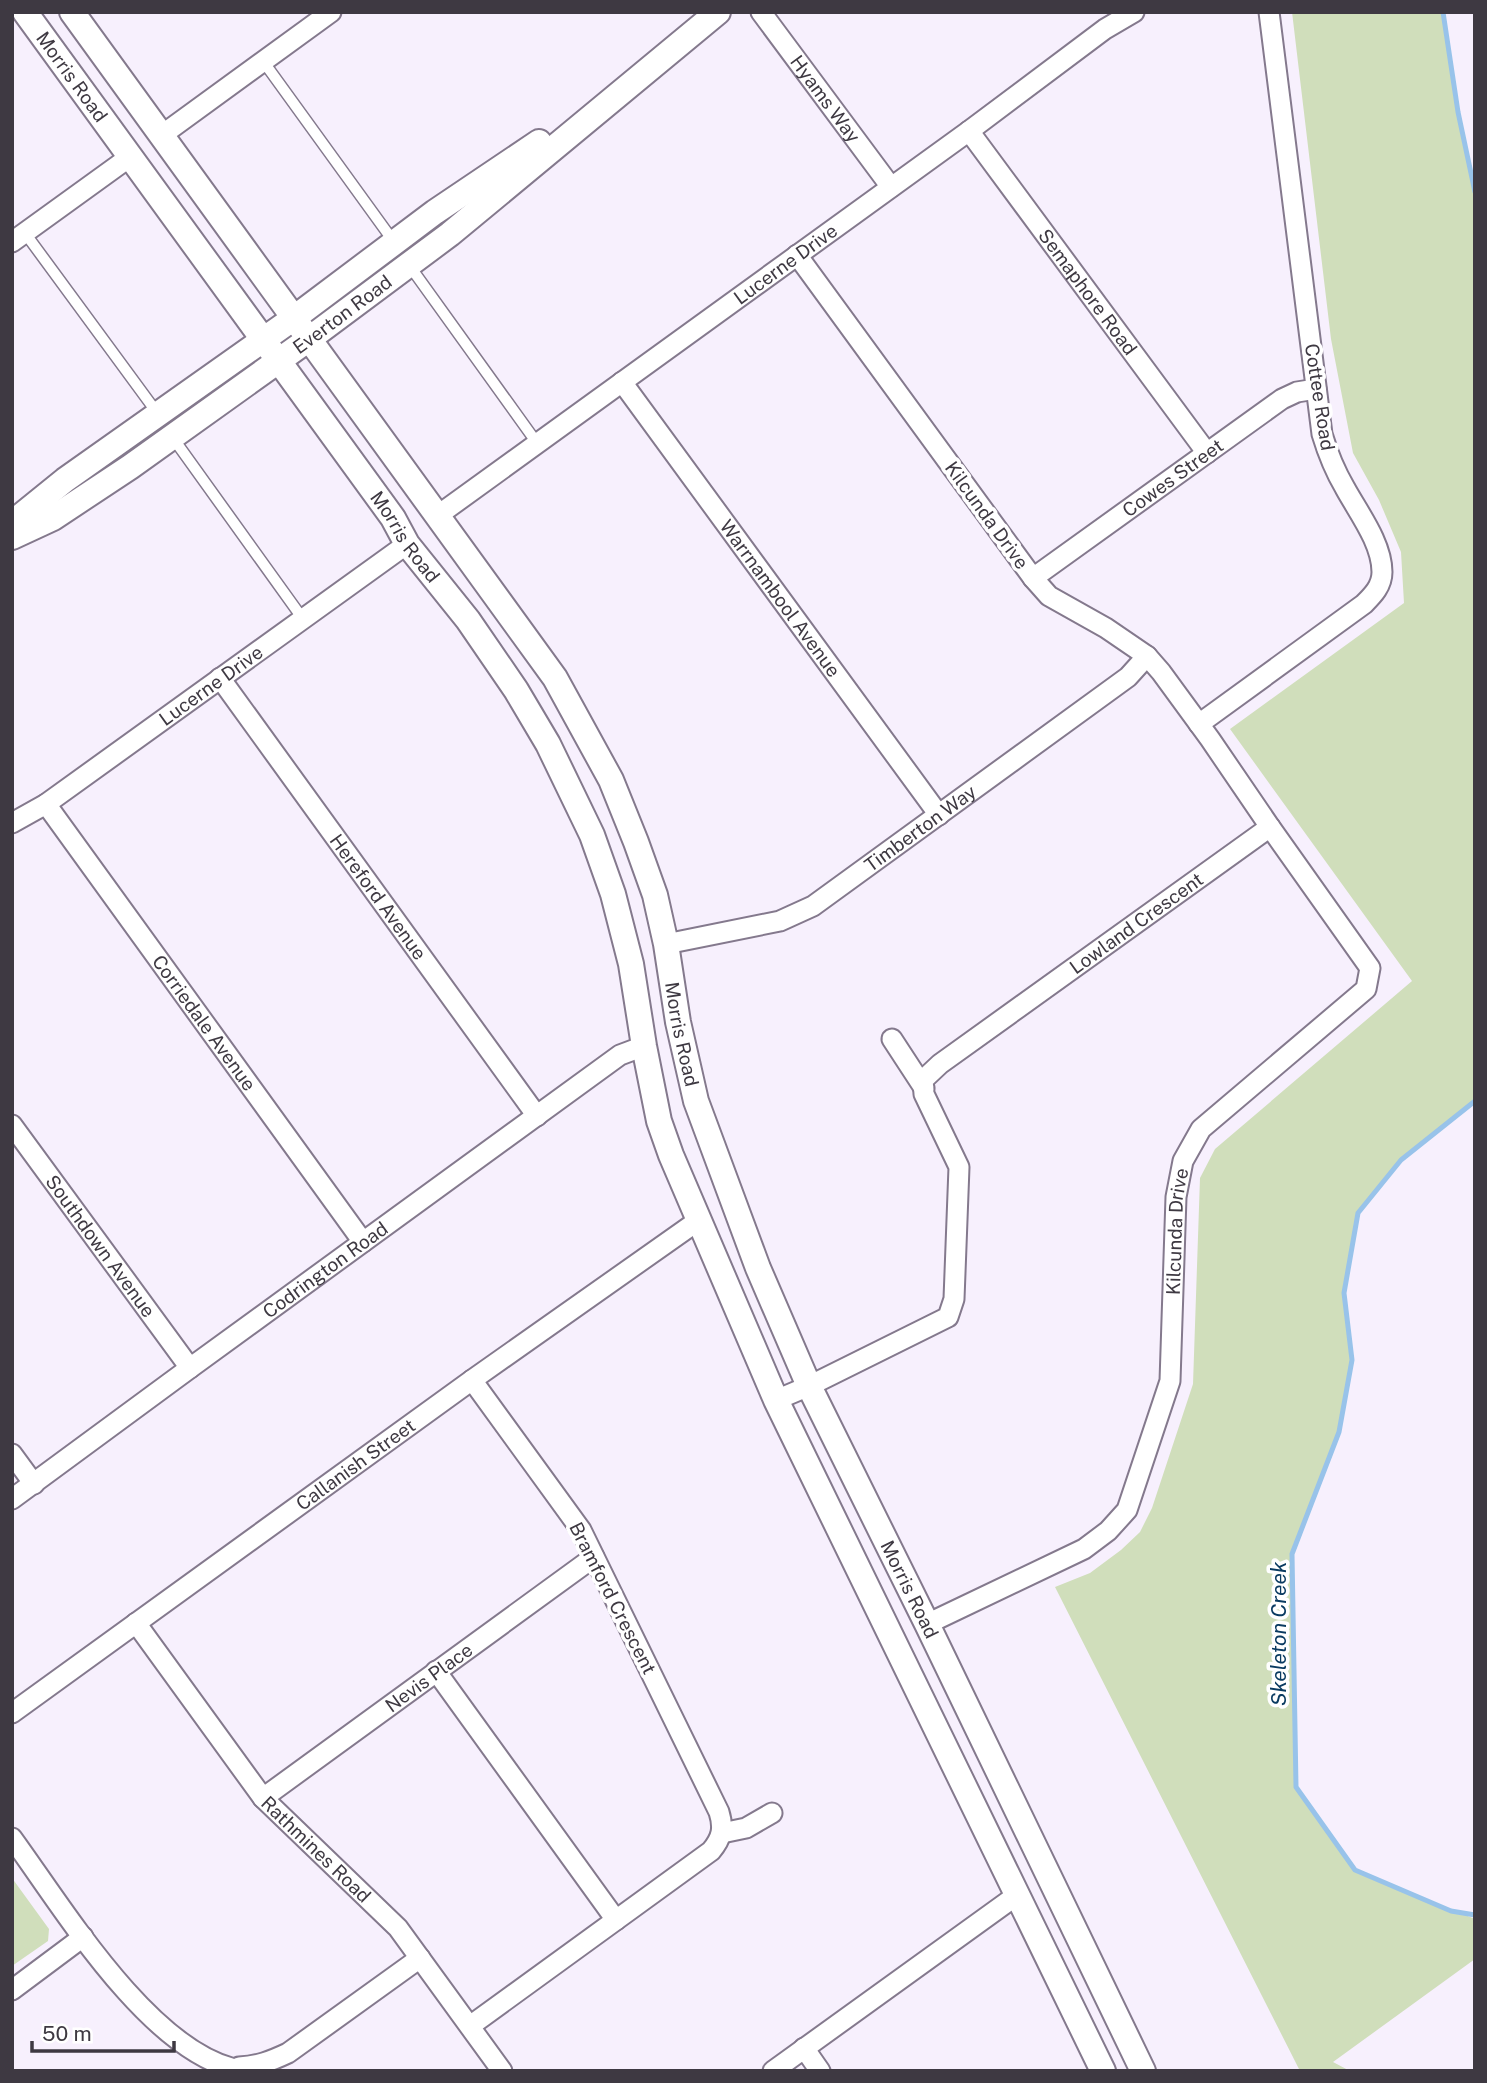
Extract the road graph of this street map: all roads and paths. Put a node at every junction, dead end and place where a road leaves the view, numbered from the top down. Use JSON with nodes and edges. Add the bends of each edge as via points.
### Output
{"nodes":[{"id":1,"x":25,"y":12,"type":"edge"},
{"id":2,"x":72,"y":12,"type":"edge"},
{"id":3,"x":331,"y":12,"type":"edge"},
{"id":4,"x":718,"y":12,"type":"edge"},
{"id":5,"x":761,"y":12,"type":"edge"},
{"id":6,"x":1134,"y":12,"type":"edge"},
{"id":7,"x":1269,"y":12,"type":"edge"},
{"id":8,"x":263,"y":61,"type":"junction"},
{"id":9,"x":652,"y":65,"type":"junction"},
{"id":10,"x":969,"y":131,"type":"junction"},
{"id":11,"x":162,"y":135,"type":"junction"},
{"id":12,"x":131,"y":156,"type":"junction"},
{"id":13,"x":891,"y":187,"type":"junction"},
{"id":14,"x":18,"y":238,"type":"edge"},
{"id":15,"x":394,"y":243,"type":"junction"},
{"id":16,"x":797,"y":255,"type":"junction"},
{"id":17,"x":408,"y":265,"type":"junction"},
{"id":18,"x":294,"y":318,"type":"junction"},
{"id":19,"x":309,"y":339,"type":"junction"},
{"id":20,"x":264,"y":340,"type":"junction"},
{"id":21,"x":279,"y":361,"type":"junction"},
{"id":22,"x":622,"y":382,"type":"junction"},
{"id":23,"x":1316,"y":389,"type":"junction"},
{"id":24,"x":159,"y":414,"type":"junction"},
{"id":25,"x":172,"y":437,"type":"junction"},
{"id":26,"x":537,"y":443,"type":"junction"},
{"id":27,"x":1207,"y":453,"type":"junction"},
{"id":28,"x":437,"y":516,"type":"junction"},
{"id":29,"x":12,"y":523,"type":"edge"},
{"id":30,"x":12,"y":537,"type":"edge"},
{"id":31,"x":407,"y":544,"type":"junction"},
{"id":32,"x":1033,"y":578,"type":"junction"},
{"id":33,"x":303,"y":619,"type":"junction"},
{"id":34,"x":1147,"y":656,"type":"junction"},
{"id":35,"x":220,"y":678,"type":"junction"},
{"id":36,"x":1204,"y":732,"type":"junction"},
{"id":37,"x":46,"y":804,"type":"junction"},
{"id":38,"x":939,"y":815,"type":"junction"},
{"id":39,"x":12,"y":823,"type":"edge"},
{"id":40,"x":1270,"y":827,"type":"junction"},
{"id":41,"x":666,"y":944,"type":"junction"},
{"id":42,"x":892,"y":1039,"type":"dead end"},
{"id":43,"x":644,"y":1046,"type":"junction"},
{"id":44,"x":923,"y":1088,"type":"junction"},
{"id":45,"x":696,"y":1101,"type":"junction"},
{"id":46,"x":537,"y":1116,"type":"junction"},
{"id":47,"x":660,"y":1121,"type":"junction"},
{"id":48,"x":12,"y":1125,"type":"edge"},
{"id":49,"x":699,"y":1220,"type":"junction"},
{"id":50,"x":363,"y":1242,"type":"junction"},
{"id":51,"x":190,"y":1367,"type":"junction"},
{"id":52,"x":472,"y":1380,"type":"junction"},
{"id":53,"x":809,"y":1386,"type":"junction"},
{"id":54,"x":776,"y":1400,"type":"junction"},
{"id":55,"x":12,"y":1454,"type":"edge"},
{"id":56,"x":34,"y":1484,"type":"junction"},
{"id":57,"x":12,"y":1499,"type":"edge"},
{"id":58,"x":594,"y":1557,"type":"junction"},
{"id":59,"x":136,"y":1623,"type":"junction"},
{"id":60,"x":927,"y":1625,"type":"junction"},
{"id":61,"x":436,"y":1671,"type":"junction"},
{"id":62,"x":12,"y":1713,"type":"edge"},
{"id":63,"x":263,"y":1798,"type":"junction"},
{"id":64,"x":772,"y":1813,"type":"dead end"},
{"id":65,"x":722,"y":1833,"type":"junction"},
{"id":66,"x":12,"y":1838,"type":"edge"},
{"id":67,"x":1017,"y":1895,"type":"junction"},
{"id":68,"x":616,"y":1920,"type":"junction"},
{"id":69,"x":83,"y":1937,"type":"junction"},
{"id":70,"x":420,"y":1958,"type":"junction"},
{"id":71,"x":12,"y":1990,"type":"edge"},
{"id":72,"x":470,"y":2026,"type":"junction"},
{"id":73,"x":186,"y":2045,"type":"junction"},
{"id":74,"x":804,"y":2048,"type":"junction"},
{"id":75,"x":288,"y":2053,"type":"junction"},
{"id":76,"x":235,"y":2069,"type":"edge"},
{"id":77,"x":205,"y":2071,"type":"edge"},
{"id":78,"x":272,"y":2071,"type":"edge"},
{"id":79,"x":502,"y":2071,"type":"edge"},
{"id":80,"x":773,"y":2071,"type":"edge"},
{"id":81,"x":820,"y":2071,"type":"edge"},
{"id":82,"x":1103,"y":2071,"type":"edge"},
{"id":83,"x":1143,"y":2071,"type":"edge"}],
"edges":[{"from":1,"to":12,"type":"street","name":"Morris Road"},
{"from":2,"to":11,"type":"street","name":"Morris Road"},
{"from":3,"to":8,"type":"street"},
{"from":4,"to":9,"type":"street","name":"Everton Road"},
{"from":5,"to":13,"type":"street","name":"Hyams Way"},
{"from":6,"to":10,"type":"street","name":"Lucerne Drive"},
{"from":7,"to":23,"type":"street","name":"Cottee Road"},
{"from":8,"to":11,"type":"street"},
{"from":8,"to":15,"type":"lane"},
{"from":9,"to":15,"type":"street","name":"Everton Road"},
{"from":9,"to":17,"type":"street","name":"Everton Road"},
{"from":10,"to":13,"type":"street","name":"Lucerne Drive"},
{"from":10,"to":27,"type":"street","name":"Semaphore Road"},
{"from":11,"to":18,"type":"street","name":"Morris Road"},
{"from":12,"to":14,"type":"street"},
{"from":12,"to":20,"type":"street","name":"Morris Road"},
{"from":13,"to":16,"type":"street","name":"Lucerne Drive"},
{"from":14,"to":24,"type":"lane"},
{"from":15,"to":18,"type":"street","name":"Everton Road"},
{"from":16,"to":22,"type":"street","name":"Lucerne Drive"},
{"from":16,"to":32,"type":"street","name":"Kilcunda Drive"},
{"from":17,"to":19,"type":"street","name":"Everton Road"},
{"from":17,"to":26,"type":"lane"},
{"from":18,"to":19,"type":"street","name":"Morris Road"},
{"from":18,"to":20,"type":"street","name":"Everton Road"},
{"from":19,"to":21,"type":"street","name":"Everton Road"},
{"from":19,"to":28,"type":"street","name":"Morris Road"},
{"from":20,"to":21,"type":"street","name":"Morris Road"},
{"from":20,"to":24,"type":"street","name":"Everton Road"},
{"from":21,"to":25,"type":"street","name":"Everton Road"},
{"from":21,"to":31,"type":"street","name":"Morris Road"},
{"from":22,"to":26,"type":"street","name":"Lucerne Drive"},
{"from":22,"to":38,"type":"street","name":"Warrnambool Avenue"},
{"from":23,"to":27,"type":"street","name":"Cowes Street","via":[[1282,399]]},
{"from":23,"to":36,"type":"street","name":"Cottee Road","via":[[1329,458],[1372,536],[1382,571],[1380,583],[1364,604]]},
{"from":24,"to":29,"type":"street","name":"Everton Road"},
{"from":25,"to":30,"type":"street","name":"Everton Road","via":[[53,517]]},
{"from":25,"to":33,"type":"lane"},
{"from":26,"to":28,"type":"street","name":"Lucerne Drive"},
{"from":27,"to":32,"type":"street","name":"Cowes Street"},
{"from":28,"to":41,"type":"street","name":"Morris Road","via":[[555,678],[589,737],[636,842]]},
{"from":31,"to":33,"type":"street","name":"Lucerne Drive"},
{"from":31,"to":43,"type":"street","name":"Morris Road","via":[[516,690],[572,790],[614,894]]},
{"from":32,"to":34,"type":"street","name":"Kilcunda Drive","via":[[1049,596]]},
{"from":33,"to":35,"type":"street","name":"Lucerne Drive"},
{"from":34,"to":36,"type":"street","name":"Kilcunda Drive"},
{"from":34,"to":38,"type":"street","name":"Timberton Way","via":[[1128,677]]},
{"from":35,"to":37,"type":"street","name":"Lucerne Drive"},
{"from":35,"to":46,"type":"street","name":"Hereford Avenue"},
{"from":36,"to":40,"type":"street"},
{"from":37,"to":39,"type":"street","name":"Lucerne Drive"},
{"from":37,"to":50,"type":"street","name":"Corriedale Avenue"},
{"from":38,"to":41,"type":"street","name":"Timberton Way","via":[[814,906],[780,921]]},
{"from":40,"to":44,"type":"street","name":"Lowland Crescent","via":[[940,1064],[923,1080]]},
{"from":40,"to":60,"type":"street","name":"Kilcunda Drive","via":[[1370,968],[1366,989],[1201,1129],[1183,1161],[1176,1197],[1170,1381],[1126,1510],[1084,1549]]},
{"from":41,"to":45,"type":"street","name":"Morris Road"},
{"from":42,"to":44,"type":"street"},
{"from":43,"to":46,"type":"street","name":"Codrington Road","via":[[620,1055]]},
{"from":43,"to":47,"type":"street","name":"Morris Road"},
{"from":44,"to":53,"type":"street","via":[[959,1167],[954,1299],[948,1317]]},
{"from":45,"to":47,"type":"street","name":"Morris Road"},
{"from":45,"to":53,"type":"street","name":"Morris Road","via":[[758,1268]]},
{"from":46,"to":50,"type":"street","name":"Codrington Road"},
{"from":47,"to":49,"type":"street","name":"Morris Road"},
{"from":48,"to":51,"type":"street","name":"Southdown Avenue"},
{"from":49,"to":52,"type":"street","name":"Callanish Street"},
{"from":49,"to":54,"type":"street","name":"Morris Road"},
{"from":50,"to":51,"type":"street","name":"Codrington Road"},
{"from":51,"to":56,"type":"street","name":"Codrington Road"},
{"from":52,"to":58,"type":"street","name":"Bramford Crescent","via":[[574,1520]]},
{"from":52,"to":59,"type":"street","name":"Callanish Street"},
{"from":53,"to":54,"type":"street"},
{"from":53,"to":60,"type":"street","name":"Morris Road"},
{"from":54,"to":67,"type":"street","name":"Morris Road"},
{"from":55,"to":56,"type":"street"},
{"from":56,"to":57,"type":"street","name":"Codrington Road"},
{"from":58,"to":61,"type":"street","name":"Nevis Place"},
{"from":58,"to":65,"type":"street","name":"Bramford Crescent","via":[[719,1812]]},
{"from":59,"to":62,"type":"street","name":"Callanish Street"},
{"from":59,"to":63,"type":"street","name":"Rathmines Road"},
{"from":60,"to":83,"type":"street","name":"Morris Road"},
{"from":61,"to":63,"type":"street","name":"Nevis Place"},
{"from":61,"to":68,"type":"street"},
{"from":63,"to":70,"type":"street","name":"Rathmines Road","via":[[385,1914]]},
{"from":64,"to":65,"type":"street","via":[[746,1828]]},
{"from":65,"to":68,"type":"street","via":[[711,1851]]},
{"from":66,"to":69,"type":"street"},
{"from":67,"to":74,"type":"street"},
{"from":67,"to":82,"type":"street","name":"Morris Road"},
{"from":68,"to":72,"type":"street"},
{"from":69,"to":71,"type":"street"},
{"from":69,"to":73,"type":"street","via":[[139,2006]]},
{"from":70,"to":72,"type":"street","name":"Rathmines Road"},
{"from":70,"to":75,"type":"street"},
{"from":72,"to":79,"type":"street","name":"Rathmines Road"},
{"from":73,"to":76,"type":"street"},
{"from":73,"to":77,"type":"street"},
{"from":74,"to":80,"type":"street"},
{"from":74,"to":81,"type":"street"},
{"from":75,"to":76,"type":"street","via":[[269,2063]]},
{"from":75,"to":78,"type":"street"}]}
